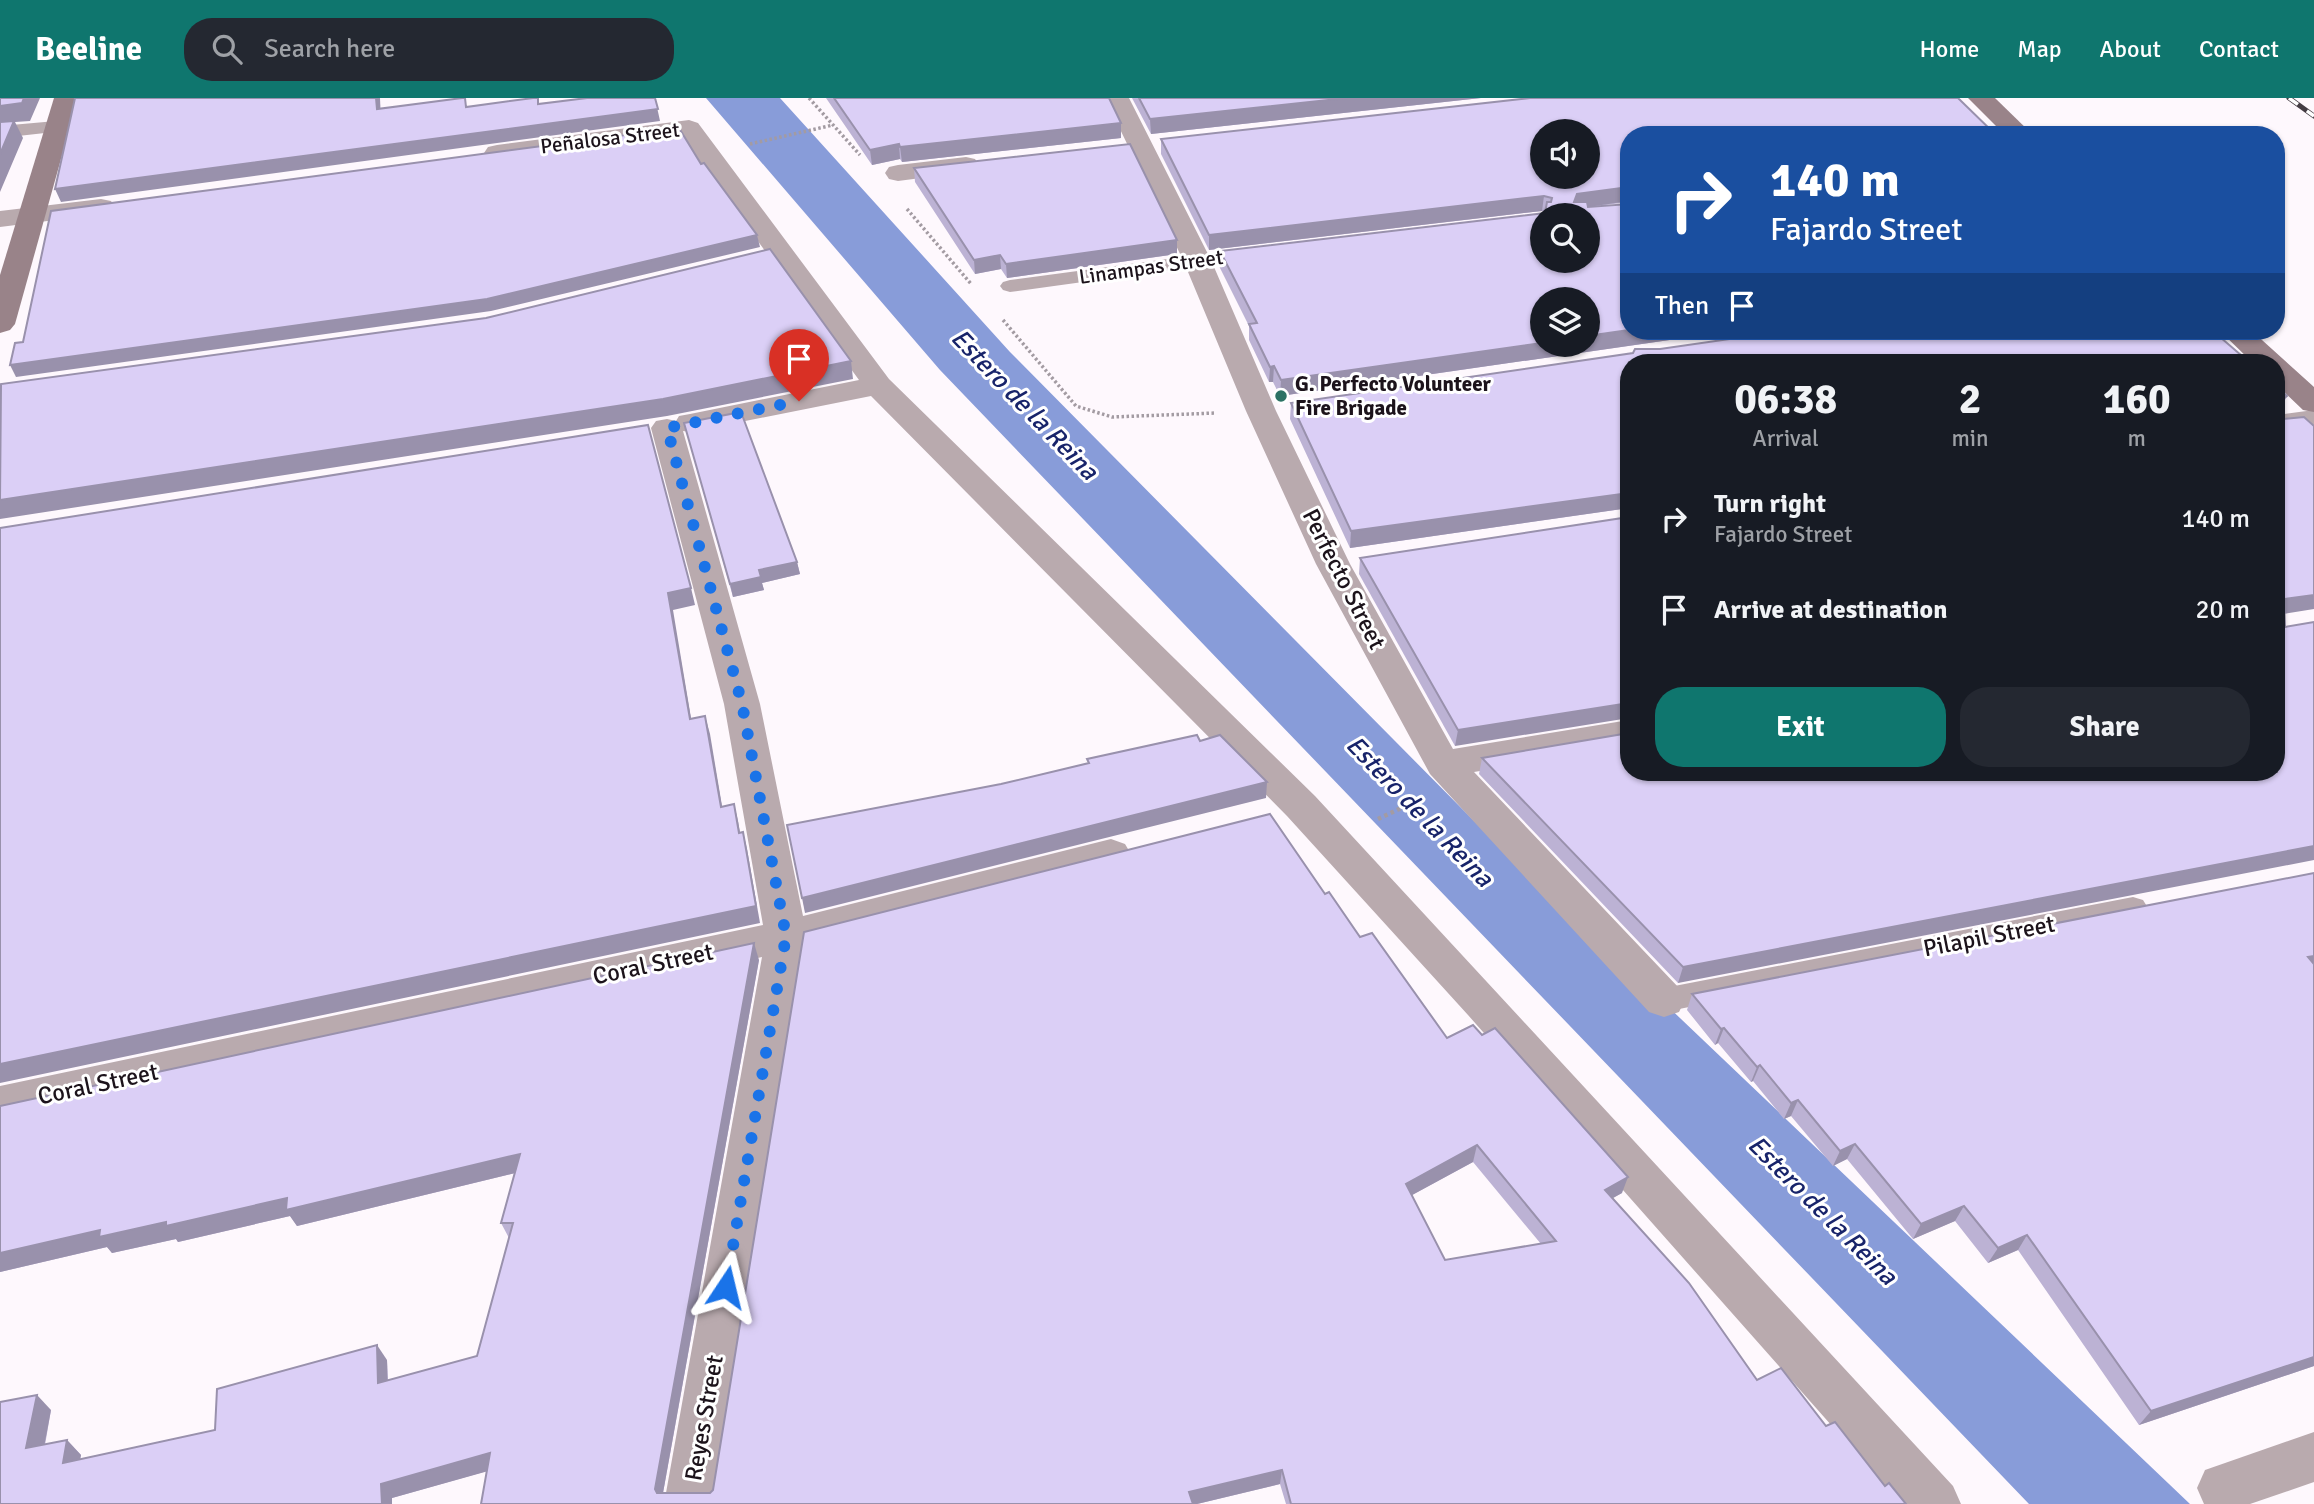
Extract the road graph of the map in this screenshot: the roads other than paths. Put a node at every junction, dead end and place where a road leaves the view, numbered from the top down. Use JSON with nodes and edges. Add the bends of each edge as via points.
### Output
{"nodes":[{"id":1,"x":66,"y":98,"type":"edge"},
{"id":2,"x":1117,"y":98,"type":"edge"},
{"id":3,"x":1980,"y":98,"type":"edge"},
{"id":4,"x":2010,"y":126,"type":"edge"},
{"id":5,"x":56,"y":127,"type":"junction"},
{"id":6,"x":0,"y":132,"type":"edge"},
{"id":7,"x":473,"y":156,"type":"edge"},
{"id":8,"x":992,"y":162,"type":"edge"},
{"id":9,"x":898,"y":173,"type":"dead end"},
{"id":10,"x":130,"y":204,"type":"edge"},
{"id":11,"x":33,"y":215,"type":"junction"},
{"id":12,"x":0,"y":219,"type":"edge"},
{"id":13,"x":1280,"y":251,"type":"edge"},
{"id":14,"x":1197,"y":260,"type":"junction"},
{"id":15,"x":1010,"y":286,"type":"edge"},
{"id":16,"x":1,"y":315,"type":"edge"},
{"id":17,"x":2245,"y":340,"type":"edge"},
{"id":18,"x":2260,"y":354,"type":"edge"},
{"id":19,"x":2285,"y":376,"type":"edge"},
{"id":20,"x":878,"y":385,"type":"junction"},
{"id":21,"x":2314,"y":403,"type":"edge"},
{"id":22,"x":2314,"y":419,"type":"edge"},
{"id":23,"x":2285,"y":423,"type":"edge"},
{"id":24,"x":1620,"y":734,"type":"edge"},
{"id":25,"x":1443,"y":764,"type":"junction"},
{"id":26,"x":1301,"y":806,"type":"junction"},
{"id":27,"x":1260,"y":817,"type":"edge"},
{"id":28,"x":1152,"y":844,"type":"edge"},
{"id":29,"x":2165,"y":902,"type":"edge"},
{"id":30,"x":786,"y":936,"type":"junction"},
{"id":31,"x":1664,"y":1000,"type":"joint"},
{"id":32,"x":0,"y":1105,"type":"edge"},
{"id":33,"x":2314,"y":1457,"type":"edge"},
{"id":34,"x":2222,"y":1488,"type":"dead end"},
{"id":35,"x":690,"y":1504,"type":"edge"},
{"id":36,"x":1935,"y":1504,"type":"edge"}],
"edges":[{"from":1,"to":5,"type":"main road"},
{"from":2,"to":14,"type":"street","name":"Perfecto Street"},
{"from":3,"to":4,"type":"main road"},
{"from":5,"to":6,"type":"lane"},
{"from":5,"to":11,"type":"main road"},
{"from":7,"to":20,"type":"street","name":"Peñalosa Street","via":[[689,128],[769,256]]},
{"from":8,"to":9,"type":"street"},
{"from":10,"to":11,"type":"street"},
{"from":11,"to":12,"type":"street"},
{"from":11,"to":16,"type":"main road"},
{"from":13,"to":14,"type":"lane","name":"Linampas Street"},
{"from":14,"to":15,"type":"lane","name":"Linampas Street"},
{"from":14,"to":25,"type":"street","name":"Perfecto Street","via":[[1275,409]]},
{"from":17,"to":18,"type":"main road"},
{"from":19,"to":21,"type":"main road"},
{"from":20,"to":26,"type":"street","name":"Peñalosa Street"},
{"from":20,"to":30,"type":"street","name":"Reyes Street","via":[[653,430],[742,704]]},
{"from":22,"to":23,"type":"street"},
{"from":24,"to":25,"type":"street"},
{"from":25,"to":31,"type":"street","name":"Perfecto Street"},
{"from":26,"to":27,"type":"street"},
{"from":26,"to":36,"type":"street","name":"Peñalosa Street"},
{"from":28,"to":30,"type":"street","name":"Coral Street"},
{"from":29,"to":31,"type":"lane","name":"Pilapil Street"},
{"from":30,"to":32,"type":"street","name":"Coral Street"},
{"from":30,"to":35,"type":"street","name":"Reyes Street"},
{"from":33,"to":34,"type":"street"}]}
